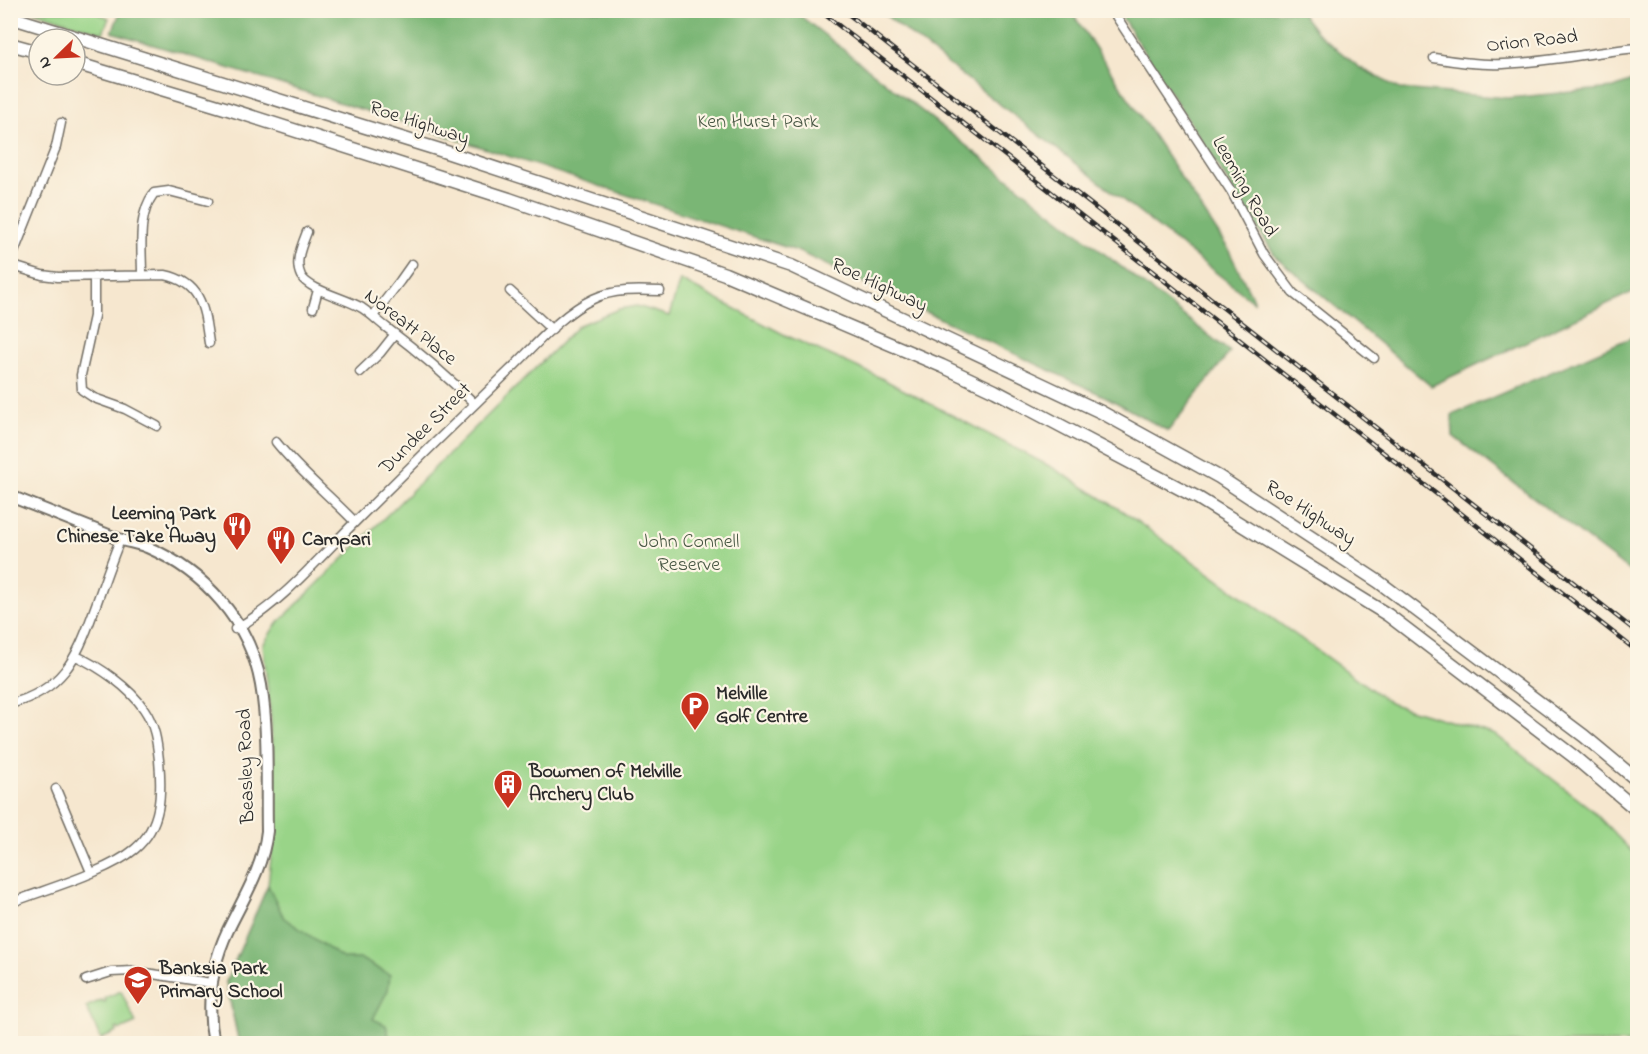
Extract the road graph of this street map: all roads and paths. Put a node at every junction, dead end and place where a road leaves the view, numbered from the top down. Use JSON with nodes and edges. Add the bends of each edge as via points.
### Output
{"nodes":[{"id":1,"x":1112,"y":10,"type":"edge"},
{"id":2,"x":10,"y":17,"type":"edge"},
{"id":3,"x":1638,"y":42,"type":"edge"},
{"id":4,"x":10,"y":44,"type":"edge"},
{"id":5,"x":1638,"y":48,"type":"edge"},
{"id":6,"x":27,"y":49,"type":"edge"},
{"id":7,"x":1598,"y":51,"type":"junction"},
{"id":8,"x":1434,"y":58,"type":"dead end"},
{"id":9,"x":87,"y":67,"type":"edge"},
{"id":10,"x":61,"y":123,"type":"dead end"},
{"id":11,"x":208,"y":201,"type":"dead end"},
{"id":12,"x":307,"y":232,"type":"dead end"},
{"id":13,"x":10,"y":264,"type":"edge"},
{"id":14,"x":412,"y":264,"type":"dead end"},
{"id":15,"x":142,"y":274,"type":"junction"},
{"id":16,"x":94,"y":276,"type":"junction"},
{"id":17,"x":318,"y":290,"type":"junction"},
{"id":18,"x":510,"y":291,"type":"dead end"},
{"id":19,"x":660,"y":291,"type":"dead end"},
{"id":20,"x":313,"y":308,"type":"dead end"},
{"id":21,"x":372,"y":316,"type":"junction"},
{"id":22,"x":552,"y":330,"type":"junction"},
{"id":23,"x":395,"y":334,"type":"junction"},
{"id":24,"x":209,"y":343,"type":"dead end"},
{"id":25,"x":1374,"y":358,"type":"dead end"},
{"id":26,"x":360,"y":372,"type":"dead end"},
{"id":27,"x":475,"y":404,"type":"junction"},
{"id":28,"x":157,"y":426,"type":"dead end"},
{"id":29,"x":276,"y":441,"type":"dead end"},
{"id":30,"x":12,"y":499,"type":"edge"},
{"id":31,"x":355,"y":522,"type":"junction"},
{"id":32,"x":123,"y":541,"type":"junction"},
{"id":33,"x":237,"y":628,"type":"junction"},
{"id":34,"x":76,"y":656,"type":"junction"},
{"id":35,"x":10,"y":704,"type":"edge"},
{"id":36,"x":1638,"y":781,"type":"edge"},
{"id":37,"x":56,"y":789,"type":"dead end"},
{"id":38,"x":1638,"y":811,"type":"edge"},
{"id":39,"x":91,"y":872,"type":"junction"},
{"id":40,"x":10,"y":903,"type":"edge"},
{"id":41,"x":86,"y":980,"type":"dead end"},
{"id":42,"x":208,"y":982,"type":"junction"},
{"id":43,"x":208,"y":1044,"type":"edge"},
{"id":44,"x":214,"y":1044,"type":"edge"}],
"edges":[{"from":1,"to":25,"type":"street","name":"Leeming Road","via":[[1231,191],[1264,254],[1293,293]]},
{"from":2,"to":36,"type":"highway","name":"Roe Highway","via":[[440,150],[791,266],[1101,412],[1219,477],[1379,582]]},
{"from":3,"to":7,"type":"street","name":"Orion Road"},
{"from":4,"to":6,"type":"highway"},
{"from":5,"to":7,"type":"street","name":"Orion Road"},
{"from":7,"to":8,"type":"street","name":"Orion Road","via":[[1504,64]]},
{"from":9,"to":38,"type":"highway","via":[[509,199],[726,274],[984,386],[1198,498],[1388,615],[1573,756]]},
{"from":10,"to":13,"type":"street","via":[[56,147]]},
{"from":11,"to":15,"type":"street","via":[[169,191],[154,193],[146,204],[143,224]]},
{"from":12,"to":17,"type":"street","name":"Noreatt Place","via":[[300,250],[300,275]]},
{"from":13,"to":16,"type":"street","via":[[42,275]]},
{"from":14,"to":21,"type":"street"},
{"from":15,"to":16,"type":"street"},
{"from":15,"to":24,"type":"street","via":[[177,277],[187,283],[204,310]]},
{"from":16,"to":28,"type":"street","via":[[94,316],[81,375],[82,390]]},
{"from":17,"to":20,"type":"street"},
{"from":17,"to":21,"type":"street","name":"Noreatt Place","via":[[345,299]]},
{"from":18,"to":22,"type":"street"},
{"from":19,"to":22,"type":"street","name":"Dundee Street","via":[[600,296],[582,304]]},
{"from":21,"to":23,"type":"street","name":"Noreatt Place"},
{"from":22,"to":27,"type":"street","name":"Dundee Street"},
{"from":23,"to":26,"type":"street"},
{"from":23,"to":27,"type":"street","name":"Noreatt Place","via":[[431,361]]},
{"from":27,"to":31,"type":"street","name":"Dundee Street"},
{"from":29,"to":31,"type":"street","via":[[295,465]]},
{"from":30,"to":32,"type":"main road","name":"Beasley Road"},
{"from":31,"to":33,"type":"street","name":"Dundee Street","via":[[270,605]]},
{"from":32,"to":33,"type":"main road","name":"Beasley Road","via":[[178,570],[200,587]]},
{"from":32,"to":34,"type":"street"},
{"from":33,"to":42,"type":"main road","name":"Beasley Road","via":[[257,701],[261,830],[251,870],[211,958]]},
{"from":34,"to":35,"type":"street","via":[[48,688]]},
{"from":34,"to":39,"type":"street","via":[[133,695],[144,710],[157,741],[160,771],[160,803],[150,832],[121,860]]},
{"from":37,"to":39,"type":"street"},
{"from":39,"to":40,"type":"street"},
{"from":41,"to":42,"type":"street","via":[[111,972],[133,971]]},
{"from":42,"to":43,"type":"main road","name":"Beasley Road"},
{"from":42,"to":44,"type":"main road","name":"Beasley Road"}]}
